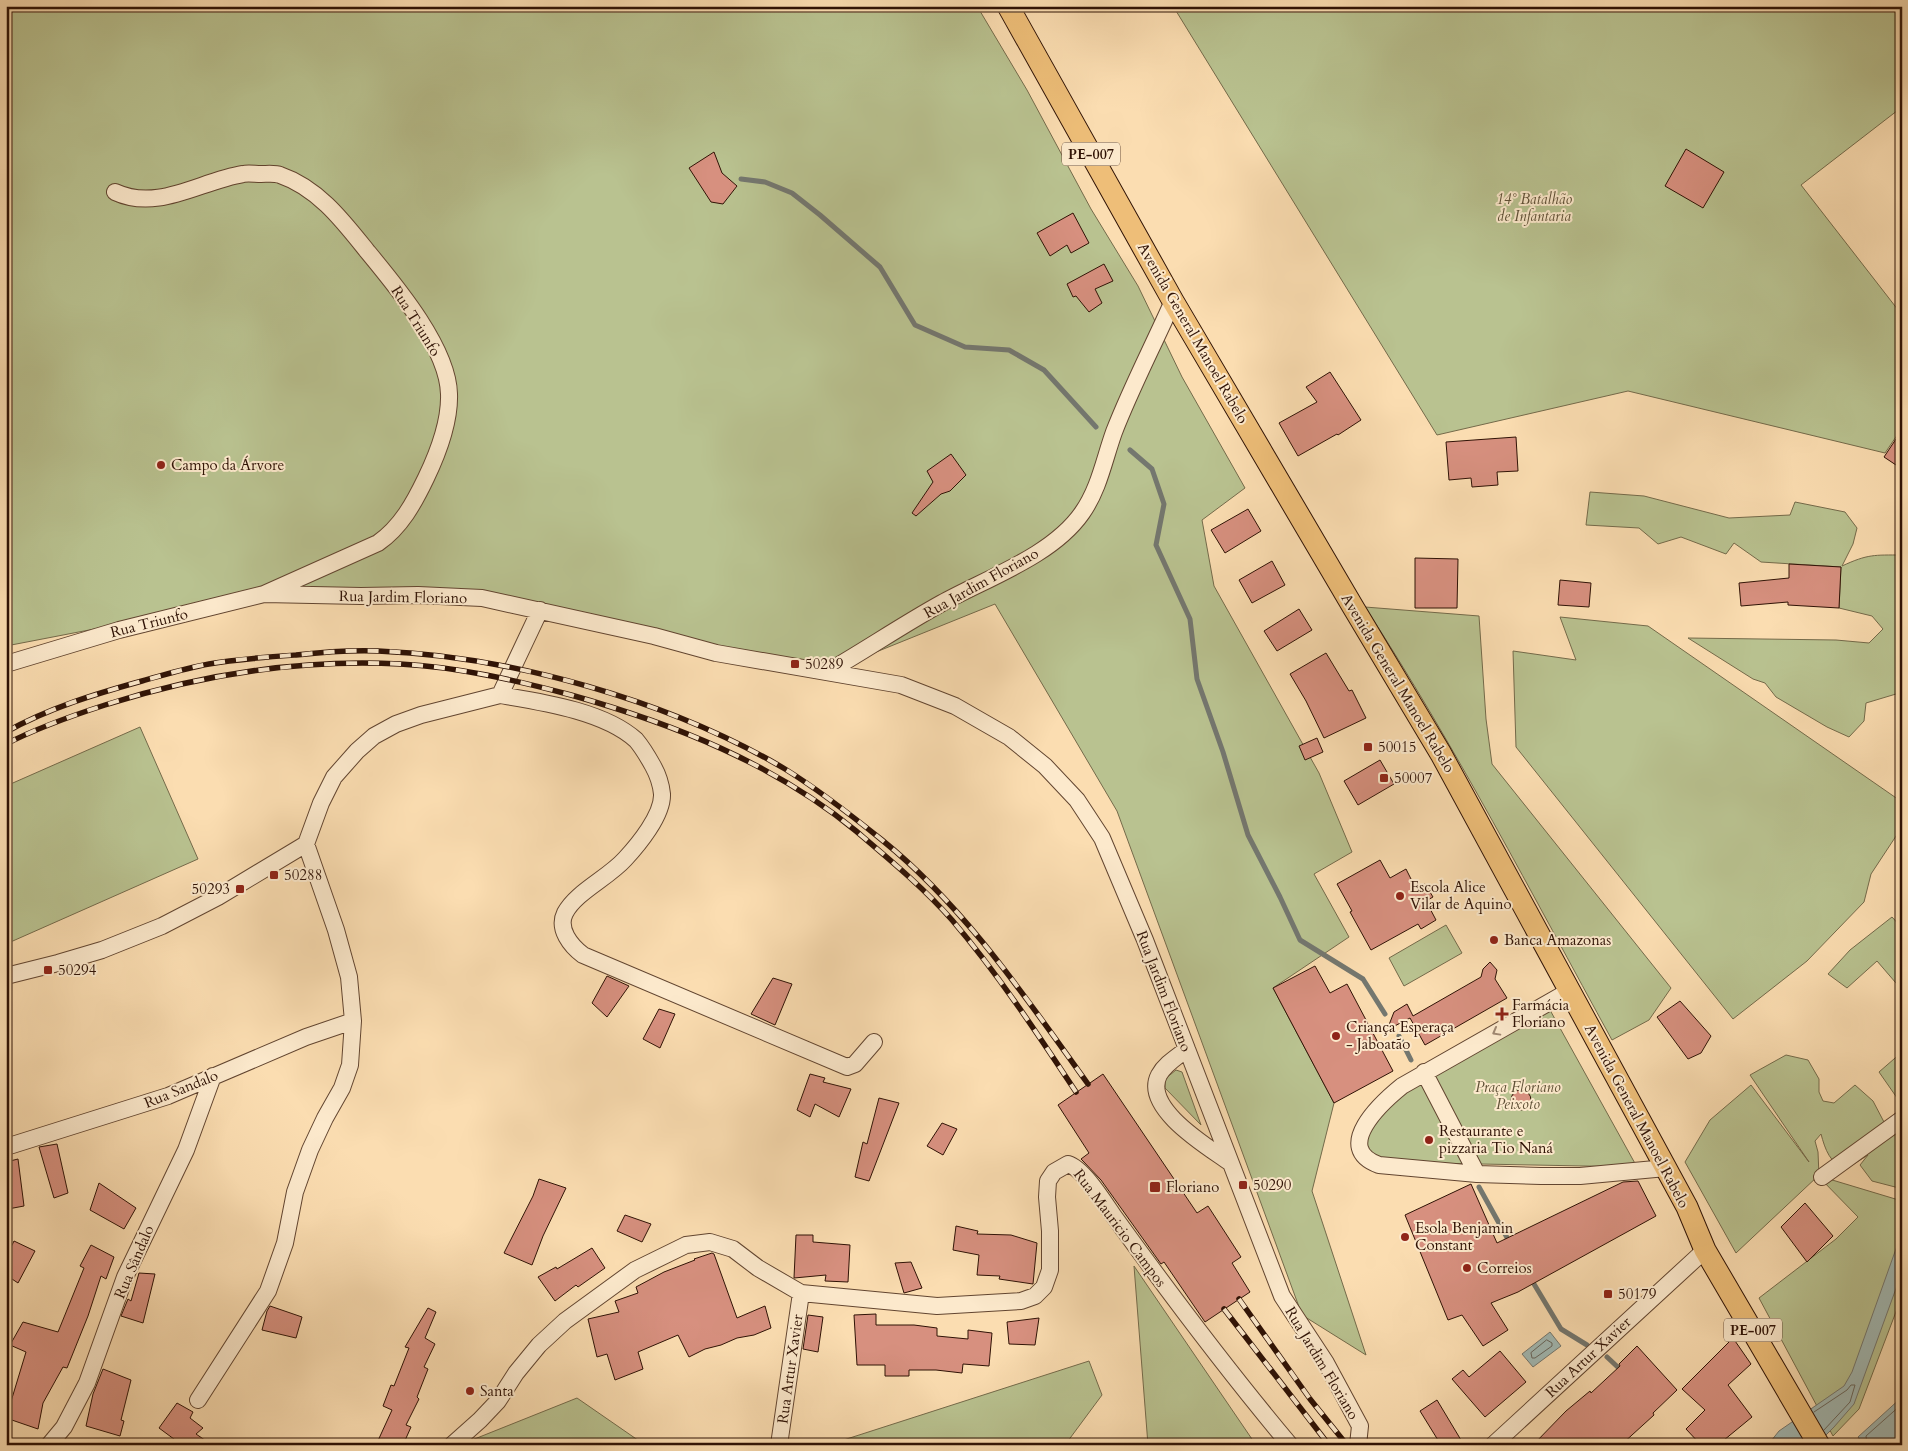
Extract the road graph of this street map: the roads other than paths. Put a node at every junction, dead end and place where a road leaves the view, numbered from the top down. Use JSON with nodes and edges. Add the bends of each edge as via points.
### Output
{"nodes":[{"id":1,"x":1008,"y":6,"type":"edge"},
{"id":2,"x":114,"y":192,"type":"dead end"},
{"id":3,"x":1173,"y":301,"type":"junction"},
{"id":4,"x":264,"y":594,"type":"junction"},
{"id":5,"x":540,"y":610,"type":"junction"},
{"id":6,"x":6,"y":664,"type":"edge"},
{"id":7,"x":829,"y":671,"type":"junction"},
{"id":8,"x":500,"y":695,"type":"junction"},
{"id":9,"x":306,"y":844,"type":"junction"},
{"id":10,"x":6,"y":976,"type":"edge"},
{"id":11,"x":1569,"y":991,"type":"junction"},
{"id":12,"x":353,"y":1021,"type":"junction"},
{"id":13,"x":874,"y":1042,"type":"dead end"},
{"id":14,"x":1187,"y":1050,"type":"junction"},
{"id":15,"x":1424,"y":1072,"type":"junction"},
{"id":16,"x":213,"y":1076,"type":"junction"},
{"id":17,"x":1902,"y":1119,"type":"edge"},
{"id":18,"x":6,"y":1147,"type":"edge"},
{"id":19,"x":1229,"y":1162,"type":"junction"},
{"id":20,"x":1666,"y":1168,"type":"junction"},
{"id":21,"x":1476,"y":1174,"type":"junction"},
{"id":22,"x":1822,"y":1177,"type":"dead end"},
{"id":23,"x":1705,"y":1250,"type":"junction"},
{"id":24,"x":801,"y":1293,"type":"junction"},
{"id":25,"x":198,"y":1400,"type":"dead end"},
{"id":26,"x":49,"y":1445,"type":"edge"},
{"id":27,"x":452,"y":1445,"type":"edge"},
{"id":28,"x":779,"y":1445,"type":"edge"},
{"id":29,"x":1290,"y":1445,"type":"edge"},
{"id":30,"x":1358,"y":1445,"type":"edge"},
{"id":31,"x":1493,"y":1445,"type":"edge"},
{"id":32,"x":1819,"y":1445,"type":"edge"}],
"edges":[{"from":1,"to":3,"type":"main road","name":"Avenida General Manoel Rabelo","number":"PE-007"},
{"from":2,"to":4,"type":"street","name":"Rua Triunfo","via":[[142,199],[163,198],[243,174],[278,174],[299,183],[341,219],[383,270],[438,352],[446,372],[449,394],[446,418],[433,463],[418,495],[392,533],[358,554]]},
{"from":3,"to":7,"type":"street","name":"Rua Jardim Floriano","via":[[1114,433],[1095,490],[1082,514],[1036,553],[942,603]]},
{"from":3,"to":11,"type":"main road","name":"Avenida General Manoel Rabelo","number":"PE-007","via":[[1441,754]]},
{"from":4,"to":5,"type":"street","name":"Rua Jardim Floriano","via":[[482,598]]},
{"from":4,"to":6,"type":"street","name":"Rua Triunfo","via":[[119,630]]},
{"from":5,"to":7,"type":"street","name":"Rua Jardim Floriano","via":[[716,653]]},
{"from":5,"to":8,"type":"street"},
{"from":7,"to":14,"type":"street","name":"Rua Jardim Floriano","via":[[901,685],[955,706],[1009,737],[1045,766],[1077,800],[1102,838]]},
{"from":8,"to":9,"type":"street","via":[[421,715],[374,736],[334,777]]},
{"from":8,"to":13,"type":"street","via":[[585,714],[617,727],[636,741],[659,777],[662,796],[656,817],[642,838],[624,861],[572,904],[565,914],[563,925],[574,948],[583,955],[847,1067],[855,1064]]},
{"from":9,"to":10,"type":"street","via":[[218,897],[162,926],[102,950]]},
{"from":9,"to":12,"type":"street","via":[[346,967]]},
{"from":11,"to":15,"type":"street","one_way":true},
{"from":11,"to":20,"type":"main road","name":"Avenida General Manoel Rabelo","number":"PE-007"},
{"from":12,"to":16,"type":"street","name":"Rua Sandalo"},
{"from":12,"to":25,"type":"street","via":[[350,1065],[342,1088],[310,1150],[295,1192],[285,1243],[268,1291]]},
{"from":14,"to":19,"type":"street","name":"Rua Jardim Floriano"},
{"from":14,"to":19,"type":"street","via":[[1168,1064],[1158,1078],[1158,1096],[1169,1115]]},
{"from":15,"to":21,"type":"street"},
{"from":15,"to":21,"type":"street","via":[[1402,1086],[1375,1112],[1360,1136],[1359,1148],[1366,1159],[1379,1165]]},
{"from":16,"to":18,"type":"street","name":"Rua Sandalo","via":[[138,1107]]},
{"from":16,"to":26,"type":"street","name":"Rua Sândalo","via":[[186,1150],[125,1277],[87,1383],[71,1414]]},
{"from":17,"to":22,"type":"street"},
{"from":19,"to":30,"type":"street","name":"Rua Jardim Floriano","via":[[1282,1296],[1326,1363],[1360,1426]]},
{"from":20,"to":21,"type":"street","via":[[1580,1176]]},
{"from":20,"to":23,"type":"main road","name":"Avenida General Manoel Rabelo","number":"PE-007"},
{"from":23,"to":31,"type":"street","name":"Rua Artur Xavier"},
{"from":23,"to":32,"type":"main road","name":"Avenida General Manoel Rabelo","number":"PE-007"},
{"from":24,"to":27,"type":"street","name":"Rua Mauricio Campos","via":[[733,1249],[710,1242],[686,1245],[634,1270],[565,1321],[539,1345],[498,1401]]},
{"from":24,"to":28,"type":"street","name":"Rua Artur Xavier"},
{"from":24,"to":29,"type":"street","name":"Rua Mauricio Campos","via":[[937,1306],[1021,1301],[1034,1296],[1044,1287],[1050,1270],[1048,1181],[1062,1166],[1075,1166],[1232,1376]]}]}
